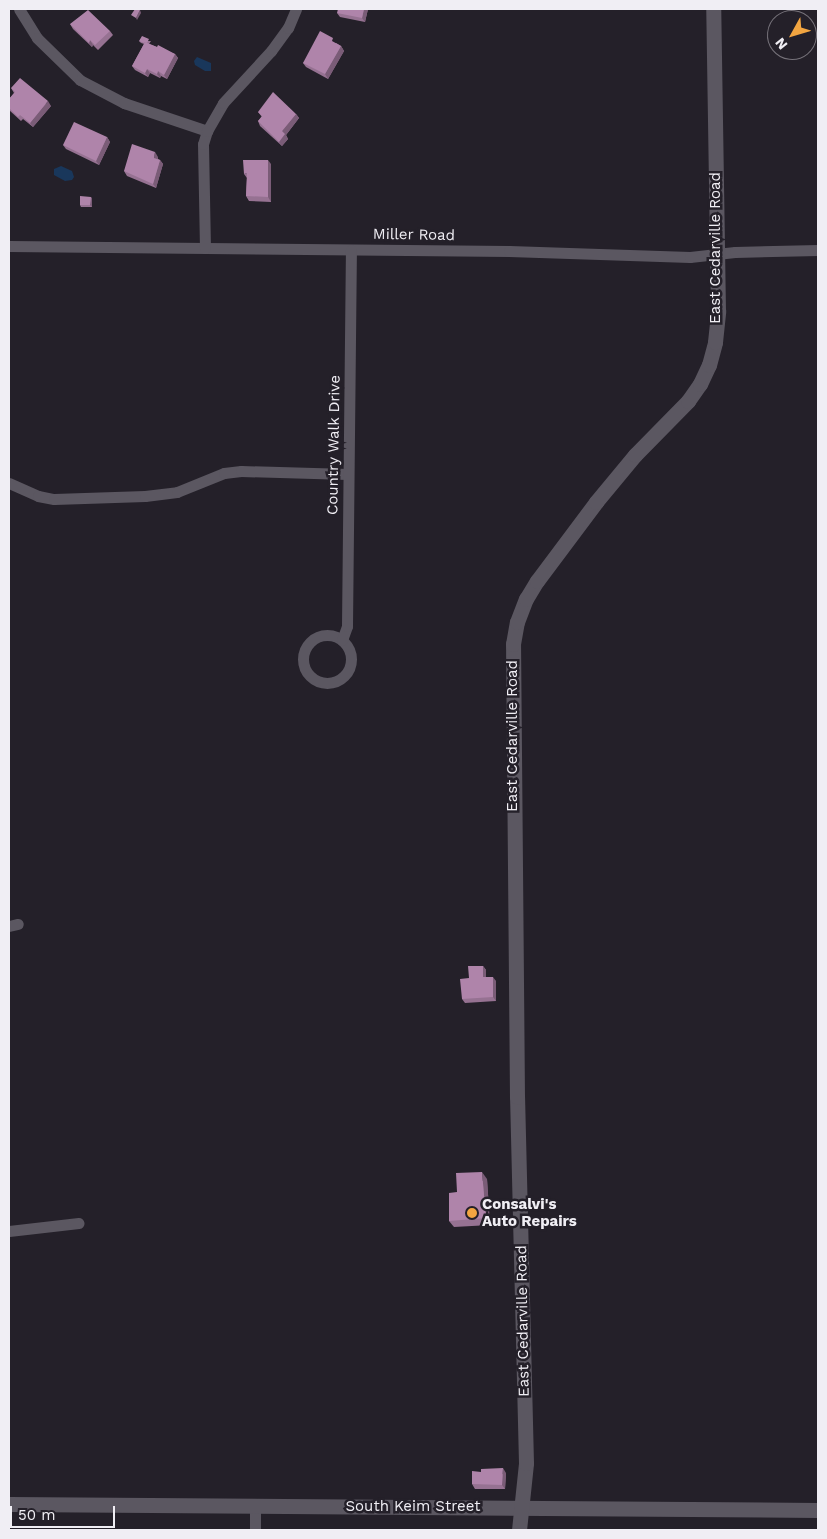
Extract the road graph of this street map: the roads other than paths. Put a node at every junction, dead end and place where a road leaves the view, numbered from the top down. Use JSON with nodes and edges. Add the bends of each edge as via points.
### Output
{"nodes":[{"id":1,"x":19,"y":9,"type":"edge"},
{"id":2,"x":296,"y":9,"type":"edge"},
{"id":3,"x":714,"y":9,"type":"edge"},
{"id":4,"x":207,"y":132,"type":"junction"},
{"id":5,"x":9,"y":246,"type":"edge"},
{"id":6,"x":205,"y":248,"type":"junction"},
{"id":7,"x":351,"y":250,"type":"junction"},
{"id":8,"x":818,"y":250,"type":"edge"},
{"id":9,"x":718,"y":254,"type":"junction"},
{"id":10,"x":348,"y":474,"type":"junction"},
{"id":11,"x":9,"y":484,"type":"edge"},
{"id":12,"x":342,"y":640,"type":"junction"},
{"id":13,"x":79,"y":1223,"type":"dead end"},
{"id":14,"x":9,"y":1231,"type":"edge"},
{"id":15,"x":9,"y":1504,"type":"edge"},
{"id":16,"x":255,"y":1506,"type":"junction"},
{"id":17,"x":522,"y":1508,"type":"junction"},
{"id":18,"x":818,"y":1510,"type":"edge"},
{"id":19,"x":255,"y":1530,"type":"edge"},
{"id":20,"x":519,"y":1530,"type":"edge"}],
"edges":[{"from":1,"to":4,"type":"street","via":[[37,38],[80,80],[124,103]]},
{"from":2,"to":4,"type":"street","via":[[288,28],[271,51],[222,103]]},
{"from":3,"to":9,"type":"street","name":"East Cedarville Road"},
{"from":4,"to":6,"type":"street","via":[[203,144]]},
{"from":5,"to":6,"type":"street","name":"Miller Road"},
{"from":6,"to":7,"type":"street","name":"Miller Road"},
{"from":7,"to":9,"type":"street","name":"Miller Road","via":[[690,257]]},
{"from":7,"to":10,"type":"street","name":"Country Walk Drive"},
{"from":8,"to":9,"type":"street","name":"Miller Road"},
{"from":9,"to":17,"type":"street","name":"East Cedarville Road","via":[[715,342],[700,384],[688,401],[635,455],[537,580],[517,622],[513,644],[517,1097],[526,1463]]},
{"from":10,"to":11,"type":"street","via":[[241,471],[216,476],[178,492],[54,499]]},
{"from":10,"to":12,"type":"street","name":"Country Walk Drive","via":[[347,626]]},
{"from":12,"to":12,"type":"street","via":[[324,635],[309,642],[302,663],[311,677],[321,683],[329,683],[344,676],[350,654]]},
{"from":13,"to":14,"type":"street"},
{"from":15,"to":16,"type":"street","name":"South Keim Street"},
{"from":16,"to":17,"type":"street","name":"South Keim Street"},
{"from":16,"to":19,"type":"street"},
{"from":17,"to":18,"type":"street","name":"South Keim Street"},
{"from":17,"to":20,"type":"street","name":"East Cedarville Road"}]}
